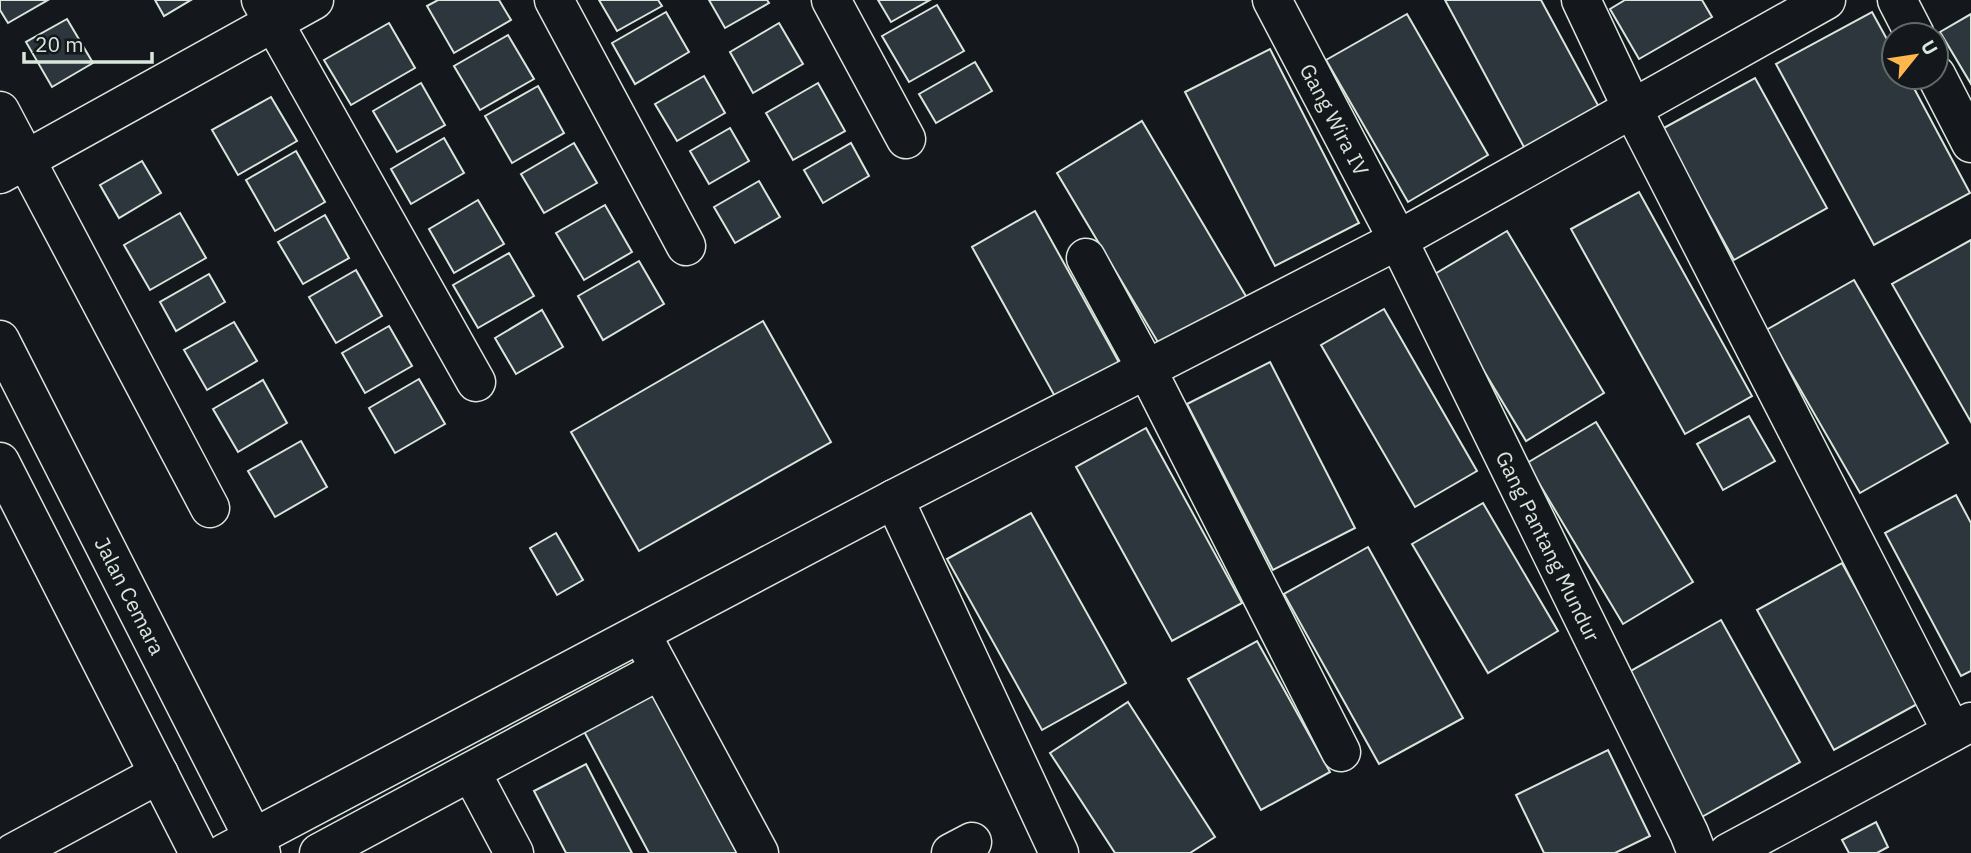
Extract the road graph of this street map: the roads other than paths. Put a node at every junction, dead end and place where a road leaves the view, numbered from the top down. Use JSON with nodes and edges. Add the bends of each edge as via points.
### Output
{"nodes":[{"id":1,"x":314,"y":0,"type":"edge"},
{"id":2,"x":554,"y":0,"type":"edge"},
{"id":3,"x":831,"y":0,"type":"edge"},
{"id":4,"x":1272,"y":0,"type":"edge"},
{"id":5,"x":1581,"y":0,"type":"edge"},
{"id":6,"x":1826,"y":0,"type":"edge"},
{"id":7,"x":1898,"y":0,"type":"edge"},
{"id":8,"x":267,"y":11,"type":"edge"},
{"id":9,"x":1908,"y":21,"type":"edge"},
{"id":10,"x":1944,"y":91,"type":"edge"},
{"id":11,"x":1632,"y":108,"type":"junction"},
{"id":12,"x":0,"y":111,"type":"edge"},
{"id":13,"x":906,"y":139,"type":"dead end"},
{"id":14,"x":1971,"y":143,"type":"edge"},
{"id":15,"x":13,"y":167,"type":"edge"},
{"id":16,"x":1398,"y":240,"type":"junction"},
{"id":17,"x":686,"y":246,"type":"dead end"},
{"id":18,"x":1086,"y":258,"type":"dead end"},
{"id":19,"x":0,"y":340,"type":"edge"},
{"id":20,"x":1147,"y":370,"type":"junction"},
{"id":21,"x":477,"y":382,"type":"dead end"},
{"id":22,"x":0,"y":462,"type":"edge"},
{"id":23,"x":894,"y":499,"type":"junction"},
{"id":24,"x":210,"y":508,"type":"dead end"},
{"id":25,"x":641,"y":632,"type":"junction"},
{"id":26,"x":660,"y":670,"type":"junction"},
{"id":27,"x":1962,"y":727,"type":"edge"},
{"id":28,"x":1341,"y":752,"type":"dead end"},
{"id":29,"x":471,"y":772,"type":"junction"},
{"id":30,"x":159,"y":775,"type":"junction"},
{"id":31,"x":247,"y":848,"type":"edge"},
{"id":32,"x":13,"y":853,"type":"edge"},
{"id":33,"x":199,"y":853,"type":"edge"},
{"id":34,"x":319,"y":853,"type":"edge"},
{"id":35,"x":514,"y":853,"type":"edge"},
{"id":36,"x":759,"y":853,"type":"edge"},
{"id":37,"x":1059,"y":853,"type":"edge"},
{"id":38,"x":1697,"y":853,"type":"edge"},
{"id":39,"x":1728,"y":853,"type":"edge"}],
"edges":[{"from":1,"to":8,"type":"main road"},
{"from":2,"to":17,"type":"main road"},
{"from":3,"to":13,"type":"main road"},
{"from":4,"to":16,"type":"main road","name":"Gang Wira IV"},
{"from":5,"to":11,"type":"main road"},
{"from":6,"to":11,"type":"main road"},
{"from":7,"to":9,"type":"main road"},
{"from":8,"to":15,"type":"main road"},
{"from":8,"to":21,"type":"main road"},
{"from":10,"to":14,"type":"main road"},
{"from":11,"to":16,"type":"main road"},
{"from":11,"to":27,"type":"main road"},
{"from":12,"to":15,"type":"main road"},
{"from":15,"to":24,"type":"main road"},
{"from":16,"to":20,"type":"main road"},
{"from":16,"to":38,"type":"main road","name":"Gang Pantang Mundur"},
{"from":18,"to":20,"type":"main road"},
{"from":19,"to":31,"type":"main road","name":"Jalan Cemara"},
{"from":20,"to":23,"type":"main road"},
{"from":20,"to":28,"type":"main road"},
{"from":22,"to":30,"type":"main road"},
{"from":23,"to":25,"type":"main road"},
{"from":23,"to":37,"type":"main road"},
{"from":25,"to":26,"type":"main road"},
{"from":25,"to":31,"type":"main road"},
{"from":26,"to":29,"type":"main road"},
{"from":26,"to":36,"type":"main road"},
{"from":27,"to":39,"type":"main road"},
{"from":29,"to":34,"type":"main road"},
{"from":29,"to":35,"type":"main road"},
{"from":30,"to":32,"type":"main road"},
{"from":30,"to":33,"type":"main road"}]}
